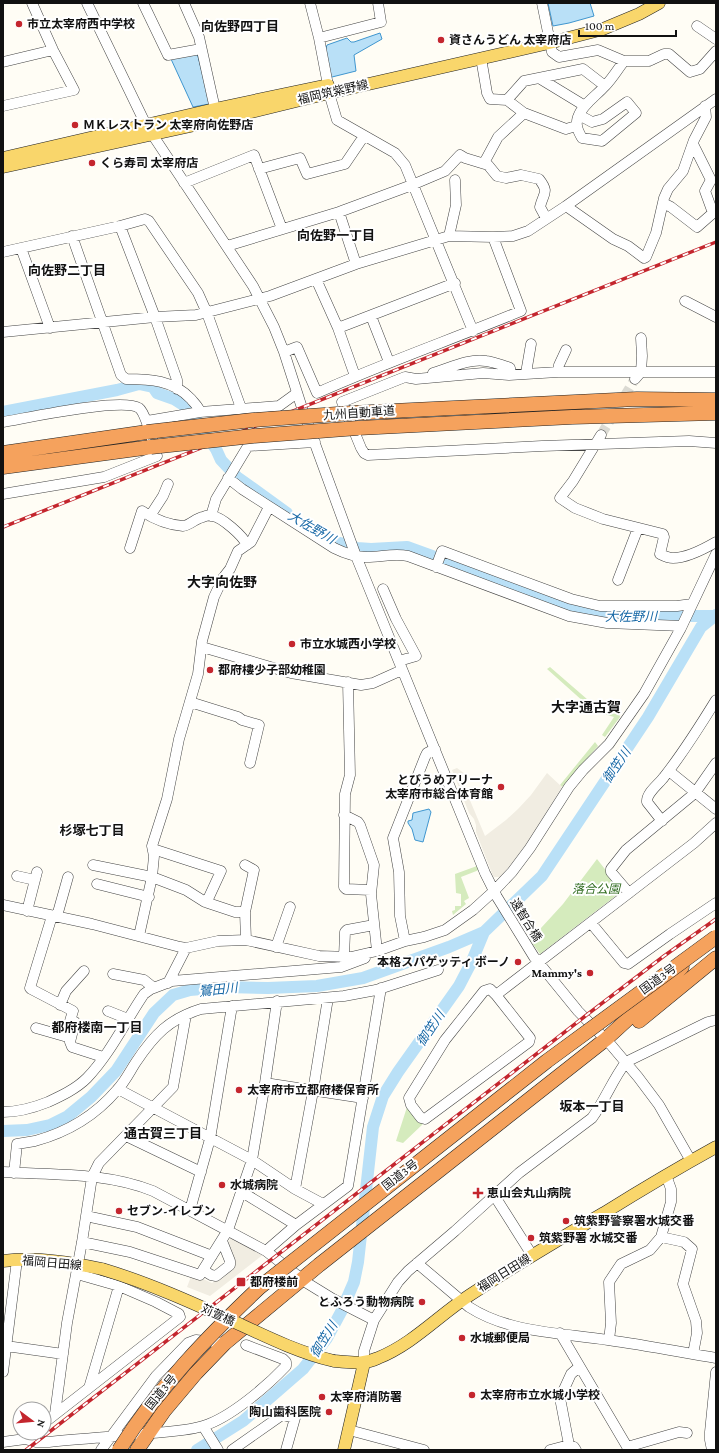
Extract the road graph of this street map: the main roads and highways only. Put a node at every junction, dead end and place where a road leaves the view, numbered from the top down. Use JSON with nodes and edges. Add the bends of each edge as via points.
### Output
{"nodes":[{"id":1,"x":642,"y":3,"type":"edge"},
{"id":2,"x":659,"y":3,"type":"edge"},
{"id":3,"x":549,"y":40,"type":"junction"},
{"id":4,"x":328,"y":89,"type":"junction"},
{"id":5,"x":149,"y":130,"type":"junction"},
{"id":6,"x":3,"y":158,"type":"edge"},
{"id":7,"x":3,"y":167,"type":"edge"},
{"id":8,"x":716,"y":400,"type":"edge"},
{"id":9,"x":716,"y":413,"type":"edge"},
{"id":10,"x":3,"y":453,"type":"edge"},
{"id":11,"x":3,"y":467,"type":"edge"},
{"id":12,"x":716,"y":933,"type":"edge"},
{"id":13,"x":716,"y":937,"type":"edge"},
{"id":14,"x":716,"y":948,"type":"edge"},
{"id":15,"x":714,"y":963,"type":"edge"},
{"id":16,"x":608,"y":1042,"type":"junction"},
{"id":17,"x":716,"y":1147,"type":"edge"},
{"id":18,"x":3,"y":1261,"type":"edge"},
{"id":19,"x":102,"y":1269,"type":"joint"},
{"id":20,"x":305,"y":1281,"type":"junction"},
{"id":21,"x":334,"y":1360,"type":"joint"},
{"id":22,"x":364,"y":1363,"type":"junction"},
{"id":23,"x":151,"y":1433,"type":"junction"},
{"id":24,"x":119,"y":1450,"type":"edge"},
{"id":25,"x":129,"y":1450,"type":"edge"},
{"id":26,"x":137,"y":1450,"type":"edge"},
{"id":27,"x":144,"y":1450,"type":"edge"},
{"id":28,"x":344,"y":1450,"type":"edge"}],
"edges":[{"from":1,"to":3,"type":"main road","name":"福岡筑紫野線","via":[[600,22]]},
{"from":2,"to":3,"type":"main road","name":"福岡筑紫野線","via":[[603,29]]},
{"from":3,"to":4,"type":"main road","name":"福岡筑紫野線"},
{"from":3,"to":4,"type":"main road","name":"福岡筑紫野線","via":[[482,58]]},
{"from":4,"to":5,"type":"main road","name":"福岡筑紫野線","via":[[216,109]]},
{"from":4,"to":5,"type":"main road","name":"福岡筑紫野線","via":[[218,120]]},
{"from":5,"to":6,"type":"main road","name":"福岡筑紫野線"},
{"from":5,"to":7,"type":"main road","name":"福岡筑紫野線"},
{"from":8,"to":10,"type":"highway","name":"九州自動車道","bridge":true,"via":[[616,400],[147,426]]},
{"from":9,"to":11,"type":"highway","name":"九州自動車道","bridge":true,"via":[[572,417],[358,433],[254,436]]},
{"from":12,"to":16,"type":"highway"},
{"from":13,"to":24,"type":"highway","name":"国道3号","bridge":true,"via":[[547,1061],[260,1287],[222,1322],[186,1361],[159,1393]]},
{"from":14,"to":25,"type":"highway","name":"国道3号","via":[[553,1067],[273,1288],[232,1324],[192,1367],[167,1396]]},
{"from":15,"to":16,"type":"highway"},
{"from":16,"to":20,"type":"highway"},
{"from":17,"to":22,"type":"main road","name":"福岡日田線","via":[[532,1255],[461,1300],[408,1342]]},
{"from":18,"to":19,"type":"main road","name":"福岡日田線","via":[[54,1261],[78,1269]]},
{"from":19,"to":21,"type":"main road","name":"苅萱橋","bridge":true,"via":[[156,1288],[303,1352]]},
{"from":20,"to":23,"type":"highway","via":[[211,1363]]},
{"from":20,"to":23,"type":"highway","via":[[225,1343],[164,1411]]},
{"from":21,"to":22,"type":"main road","name":"福岡日田線"},
{"from":22,"to":28,"type":"main road"},
{"from":23,"to":26,"type":"highway"},
{"from":23,"to":27,"type":"highway"}]}
